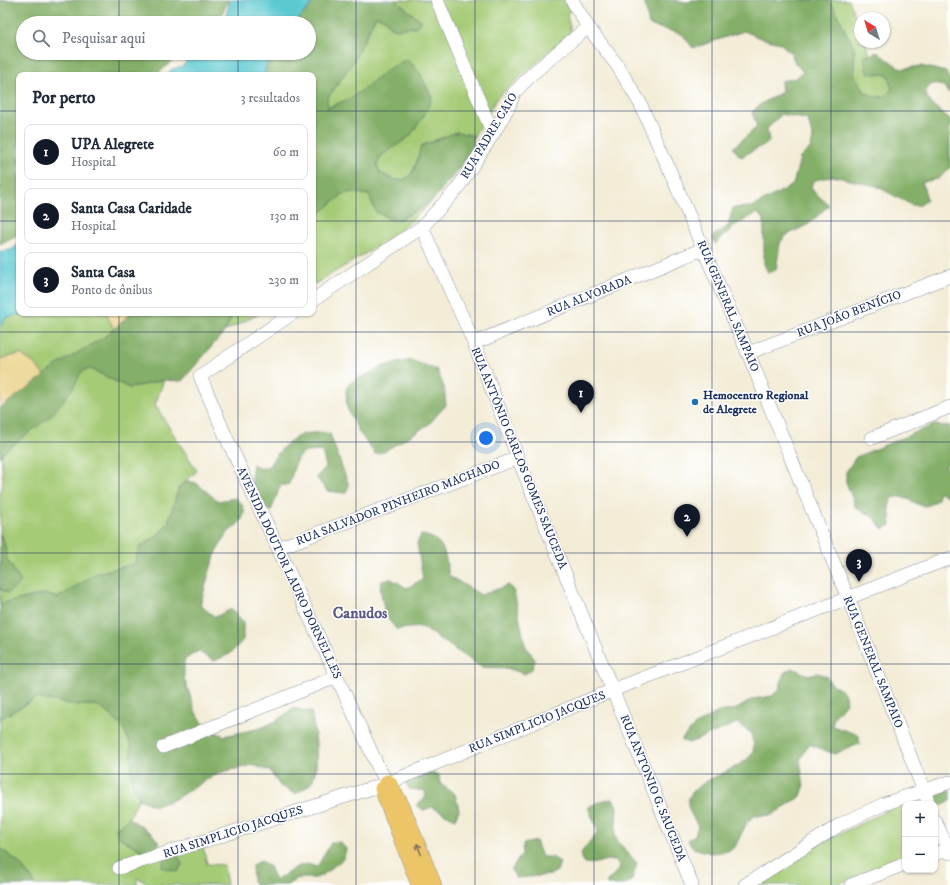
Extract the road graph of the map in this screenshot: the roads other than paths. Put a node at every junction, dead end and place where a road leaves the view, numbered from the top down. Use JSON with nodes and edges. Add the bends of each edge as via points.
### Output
{"nodes":[{"id":1,"x":437,"y":0,"type":"edge"},
{"id":2,"x":572,"y":0,"type":"edge"},
{"id":3,"x":588,"y":27,"type":"junction"},
{"id":4,"x":493,"y":134,"type":"junction"},
{"id":5,"x":422,"y":227,"type":"junction"},
{"id":6,"x":704,"y":249,"type":"junction"},
{"id":7,"x":950,"y":276,"type":"edge"},
{"id":8,"x":316,"y":298,"type":"edge"},
{"id":9,"x":289,"y":316,"type":"edge"},
{"id":10,"x":474,"y":344,"type":"junction"},
{"id":11,"x":748,"y":353,"type":"junction"},
{"id":12,"x":950,"y":407,"type":"edge"},
{"id":13,"x":872,"y":438,"type":"dead end"},
{"id":14,"x":518,"y":458,"type":"junction"},
{"id":15,"x":278,"y":548,"type":"junction"},
{"id":16,"x":950,"y":558,"type":"edge"},
{"id":17,"x":848,"y":598,"type":"junction"},
{"id":18,"x":336,"y":677,"type":"junction"},
{"id":19,"x":613,"y":690,"type":"junction"},
{"id":20,"x":163,"y":747,"type":"dead end"},
{"id":21,"x":383,"y":779,"type":"junction"},
{"id":22,"x":950,"y":782,"type":"edge"},
{"id":23,"x":924,"y":790,"type":"junction"},
{"id":24,"x":928,"y":801,"type":"edge"},
{"id":25,"x":938,"y":827,"type":"edge"},
{"id":26,"x":950,"y":851,"type":"edge"},
{"id":27,"x":938,"y":853,"type":"edge"},
{"id":28,"x":902,"y":865,"type":"edge"},
{"id":29,"x":119,"y":868,"type":"dead end"},
{"id":30,"x":420,"y":885,"type":"edge"},
{"id":31,"x":433,"y":885,"type":"edge"},
{"id":32,"x":692,"y":885,"type":"edge"},
{"id":33,"x":746,"y":885,"type":"edge"},
{"id":34,"x":850,"y":885,"type":"edge"}],
"edges":[{"from":1,"to":4,"type":"street"},
{"from":2,"to":3,"type":"street","name":"RUA GENERAL SAMPAIO"},
{"from":3,"to":4,"type":"street","name":"RUA PADRE CAIO","via":[[532,74],[514,93]]},
{"from":3,"to":6,"type":"street","name":"RUA GENERAL SAMPAIO","via":[[617,65],[640,103]]},
{"from":4,"to":5,"type":"street","name":"RUA PADRE CAIO","via":[[457,189]]},
{"from":5,"to":8,"type":"street","name":"RUA PADRE CAIO"},
{"from":5,"to":10,"type":"street","name":"RUA ANTÔNIO CARLOS GOMES SAUCEDA"},
{"from":6,"to":10,"type":"street","name":"RUA ALVORADA"},
{"from":6,"to":11,"type":"street","name":"RUA GENERAL SAMPAIO"},
{"from":7,"to":11,"type":"street","name":"RUA JOÃO BENÍCIO"},
{"from":9,"to":15,"type":"street","name":"AVENIDA DOUTOR LAURO DORNELLES","via":[[200,376]]},
{"from":10,"to":14,"type":"street","name":"RUA ANTÔNIO CARLOS GOMES SAUCEDA"},
{"from":11,"to":17,"type":"street","name":"RUA GENERAL SAMPAIO"},
{"from":12,"to":13,"type":"street"},
{"from":14,"to":15,"type":"street","name":"RUA SALVADOR PINHEIRO MACHADO"},
{"from":14,"to":19,"type":"street","name":"RUA ANTÔNIO CARLOS GOMES SAUCEDA"},
{"from":15,"to":18,"type":"street","name":"AVENIDA DOUTOR LAURO DORNELLES"},
{"from":16,"to":17,"type":"street","name":"RUA SIMPLICIO JACQUES"},
{"from":17,"to":19,"type":"street","name":"RUA SIMPLICIO JACQUES"},
{"from":17,"to":23,"type":"street","name":"RUA GENERAL SAMPAIO"},
{"from":18,"to":20,"type":"street"},
{"from":18,"to":21,"type":"street","name":"AVENIDA DOUTOR LAURO DORNELLES"},
{"from":19,"to":21,"type":"street","name":"RUA SIMPLICIO JACQUES"},
{"from":19,"to":32,"type":"street","name":"RUA ANTONIO G. SAUCEDA"},
{"from":21,"to":29,"type":"street","name":"RUA SIMPLICIO JACQUES"},
{"from":21,"to":30,"type":"main road","name":"AVENIDA DOUTOR LAURO DORNELLES"},
{"from":31,"to":21,"type":"main road","name":"AVENIDA DOUTOR LAURO DORNELLES","one_way":true,"via":[[402,808]]},
{"from":22,"to":23,"type":"street"},
{"from":23,"to":24,"type":"street","name":"RUA GENERAL SAMPAIO"},
{"from":23,"to":33,"type":"street","via":[[884,804],[840,824]]},
{"from":25,"to":26,"type":"street"},
{"from":26,"to":27,"type":"street"},
{"from":28,"to":34,"type":"street"}]}
